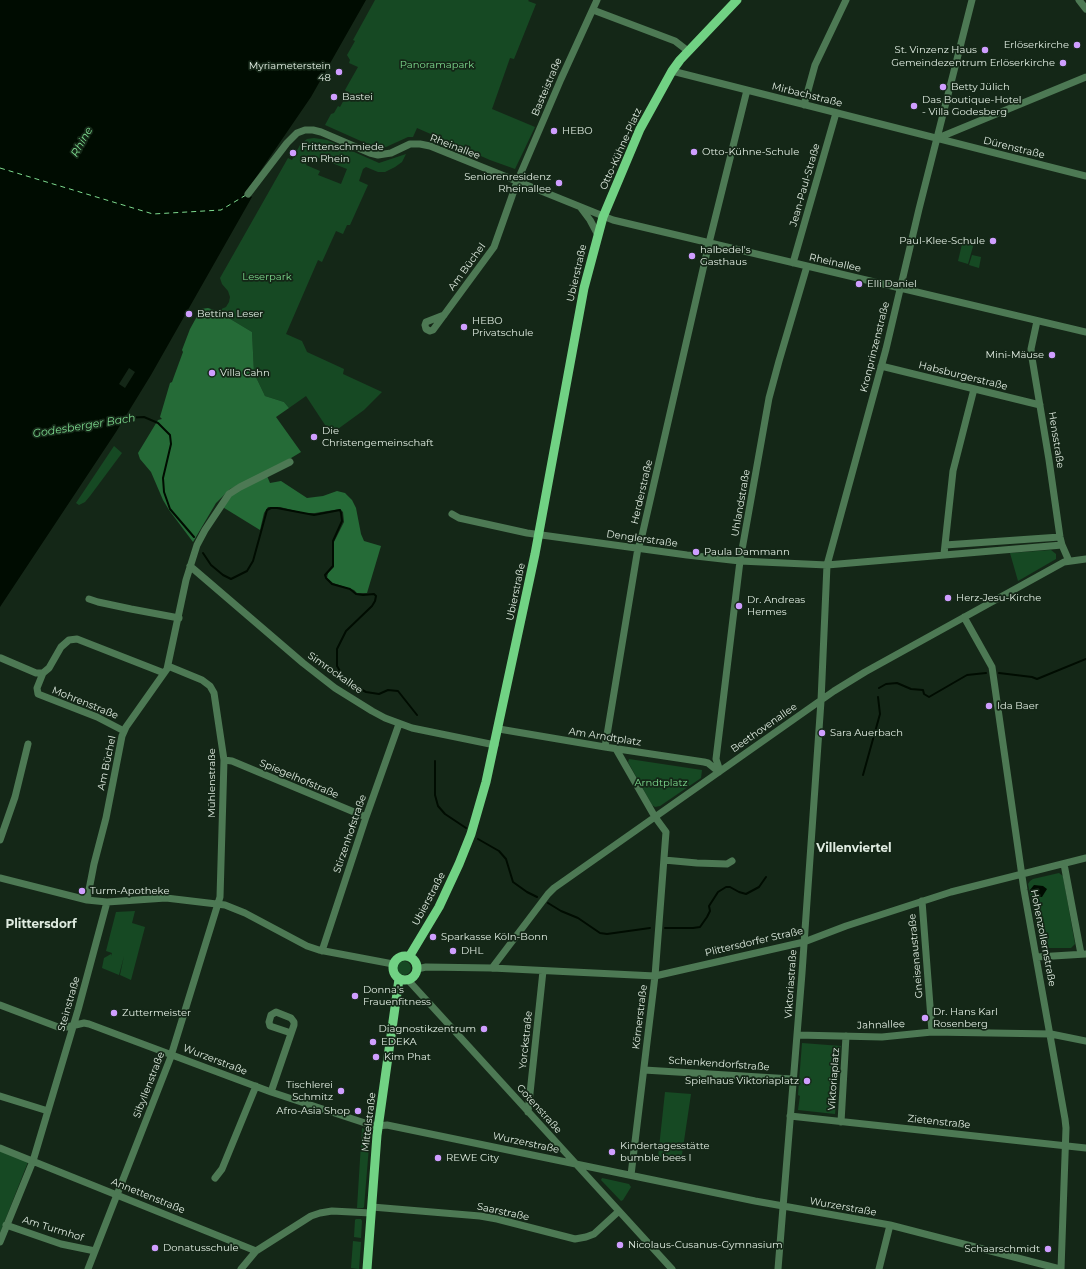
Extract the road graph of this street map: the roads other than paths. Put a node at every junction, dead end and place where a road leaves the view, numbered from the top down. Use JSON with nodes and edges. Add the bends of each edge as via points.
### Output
{"nodes":[{"id":1,"x":597,"y":0,"type":"edge"},
{"id":2,"x":737,"y":0,"type":"edge"},
{"id":3,"x":846,"y":0,"type":"edge"},
{"id":4,"x":972,"y":0,"type":"edge"},
{"id":5,"x":1079,"y":0,"type":"edge"},
{"id":6,"x":1086,"y":9,"type":"edge"},
{"id":7,"x":593,"y":10,"type":"junction"},
{"id":8,"x":688,"y":52,"type":"junction"},
{"id":9,"x":672,"y":71,"type":"junction"},
{"id":10,"x":1086,"y":77,"type":"edge"},
{"id":11,"x":747,"y":90,"type":"junction"},
{"id":12,"x":804,"y":105,"type":"junction"},
{"id":13,"x":836,"y":113,"type":"junction"},
{"id":14,"x":938,"y":138,"type":"junction"},
{"id":15,"x":1086,"y":176,"type":"edge"},
{"id":16,"x":517,"y":182,"type":"junction"},
{"id":17,"x":248,"y":194,"type":"dead end"},
{"id":18,"x":581,"y":208,"type":"junction"},
{"id":19,"x":603,"y":217,"type":"junction"},
{"id":20,"x":598,"y":235,"type":"junction"},
{"id":21,"x":709,"y":243,"type":"junction"},
{"id":22,"x":793,"y":263,"type":"junction"},
{"id":23,"x":807,"y":266,"type":"junction"},
{"id":24,"x":900,"y":288,"type":"junction"},
{"id":25,"x":444,"y":315,"type":"dead end"},
{"id":26,"x":1037,"y":321,"type":"junction"},
{"id":27,"x":1086,"y":332,"type":"edge"},
{"id":28,"x":881,"y":366,"type":"junction"},
{"id":29,"x":974,"y":389,"type":"junction"},
{"id":30,"x":1040,"y":405,"type":"junction"},
{"id":31,"x":290,"y":462,"type":"dead end"},
{"id":32,"x":452,"y":514,"type":"dead end"},
{"id":33,"x":538,"y":535,"type":"junction"},
{"id":34,"x":999,"y":540,"type":"junction"},
{"id":35,"x":1061,"y":541,"type":"junction"},
{"id":36,"x":945,"y":545,"type":"junction"},
{"id":37,"x":638,"y":548,"type":"junction"},
{"id":38,"x":1000,"y":550,"type":"junction"},
{"id":39,"x":944,"y":554,"type":"junction"},
{"id":40,"x":1086,"y":558,"type":"edge"},
{"id":41,"x":740,"y":561,"type":"junction"},
{"id":42,"x":1069,"y":561,"type":"junction"},
{"id":43,"x":827,"y":565,"type":"junction"},
{"id":44,"x":190,"y":566,"type":"junction"},
{"id":45,"x":89,"y":598,"type":"dead end"},
{"id":46,"x":179,"y":618,"type":"junction"},
{"id":47,"x":964,"y":618,"type":"junction"},
{"id":48,"x":0,"y":658,"type":"edge"},
{"id":49,"x":168,"y":666,"type":"junction"},
{"id":50,"x":43,"y":673,"type":"junction"},
{"id":51,"x":164,"y":673,"type":"junction"},
{"id":52,"x":821,"y":701,"type":"junction"},
{"id":53,"x":399,"y":724,"type":"junction"},
{"id":54,"x":499,"y":729,"type":"junction"},
{"id":55,"x":124,"y":731,"type":"junction"},
{"id":56,"x":28,"y":744,"type":"dead end"},
{"id":57,"x":495,"y":745,"type":"junction"},
{"id":58,"x":605,"y":747,"type":"junction"},
{"id":59,"x":616,"y":749,"type":"junction"},
{"id":60,"x":224,"y":760,"type":"junction"},
{"id":61,"x":716,"y":760,"type":"junction"},
{"id":62,"x":708,"y":763,"type":"junction"},
{"id":63,"x":719,"y":771,"type":"junction"},
{"id":64,"x":366,"y":817,"type":"junction"},
{"id":65,"x":655,"y":817,"type":"junction"},
{"id":66,"x":0,"y":840,"type":"edge"},
{"id":67,"x":1086,"y":858,"type":"edge"},
{"id":68,"x":664,"y":860,"type":"junction"},
{"id":69,"x":732,"y":861,"type":"dead end"},
{"id":70,"x":1064,"y":864,"type":"junction"},
{"id":71,"x":1021,"y":874,"type":"junction"},
{"id":72,"x":0,"y":878,"type":"edge"},
{"id":73,"x":87,"y":900,"type":"junction"},
{"id":74,"x":922,"y":901,"type":"junction"},
{"id":75,"x":107,"y":902,"type":"junction"},
{"id":76,"x":218,"y":904,"type":"junction"},
{"id":77,"x":804,"y":942,"type":"junction"},
{"id":78,"x":322,"y":951,"type":"junction"},
{"id":79,"x":1084,"y":954,"type":"edge"},
{"id":80,"x":409,"y":957,"type":"junction"},
{"id":81,"x":1037,"y":957,"type":"junction"},
{"id":82,"x":393,"y":964,"type":"junction"},
{"id":83,"x":492,"y":968,"type":"junction"},
{"id":84,"x":417,"y":969,"type":"junction"},
{"id":85,"x":543,"y":971,"type":"junction"},
{"id":86,"x":655,"y":976,"type":"junction"},
{"id":87,"x":403,"y":979,"type":"junction"},
{"id":88,"x":0,"y":1005,"type":"edge"},
{"id":89,"x":74,"y":1025,"type":"junction"},
{"id":90,"x":932,"y":1032,"type":"junction"},
{"id":91,"x":291,"y":1033,"type":"dead end"},
{"id":92,"x":1051,"y":1034,"type":"junction"},
{"id":93,"x":797,"y":1035,"type":"junction"},
{"id":94,"x":846,"y":1036,"type":"junction"},
{"id":95,"x":1086,"y":1041,"type":"edge"},
{"id":96,"x":172,"y":1054,"type":"junction"},
{"id":97,"x":644,"y":1070,"type":"junction"},
{"id":98,"x":792,"y":1079,"type":"junction"},
{"id":99,"x":256,"y":1086,"type":"junction"},
{"id":100,"x":271,"y":1092,"type":"junction"},
{"id":101,"x":0,"y":1096,"type":"edge"},
{"id":102,"x":48,"y":1111,"type":"junction"},
{"id":103,"x":528,"y":1112,"type":"junction"},
{"id":104,"x":790,"y":1116,"type":"junction"},
{"id":105,"x":841,"y":1122,"type":"junction"},
{"id":106,"x":378,"y":1126,"type":"junction"},
{"id":107,"x":1066,"y":1146,"type":"junction"},
{"id":108,"x":0,"y":1148,"type":"edge"},
{"id":109,"x":1086,"y":1148,"type":"edge"},
{"id":110,"x":33,"y":1161,"type":"junction"},
{"id":111,"x":575,"y":1164,"type":"junction"},
{"id":112,"x":631,"y":1175,"type":"junction"},
{"id":113,"x":215,"y":1178,"type":"dead end"},
{"id":114,"x":117,"y":1194,"type":"junction"},
{"id":115,"x":783,"y":1206,"type":"junction"},
{"id":116,"x":372,"y":1210,"type":"junction"},
{"id":117,"x":619,"y":1211,"type":"junction"},
{"id":118,"x":6,"y":1225,"type":"junction"},
{"id":119,"x":890,"y":1225,"type":"junction"},
{"id":120,"x":0,"y":1242,"type":"edge"},
{"id":121,"x":95,"y":1251,"type":"junction"},
{"id":122,"x":255,"y":1251,"type":"junction"},
{"id":123,"x":88,"y":1269,"type":"edge"},
{"id":124,"x":241,"y":1269,"type":"edge"},
{"id":125,"x":367,"y":1269,"type":"edge"},
{"id":126,"x":672,"y":1269,"type":"edge"},
{"id":127,"x":778,"y":1269,"type":"edge"},
{"id":128,"x":879,"y":1269,"type":"edge"},
{"id":129,"x":1060,"y":1269,"type":"edge"}],
"edges":[{"from":1,"to":7,"type":"street","name":"Basteistraße"},
{"from":2,"to":8,"type":"main road"},
{"from":3,"to":12,"type":"street","via":[[815,65]]},
{"from":4,"to":14,"type":"street","name":"Kronprinzenstraße"},
{"from":5,"to":6,"type":"street"},
{"from":7,"to":8,"type":"street","via":[[675,41]]},
{"from":7,"to":16,"type":"street","name":"Basteistraße"},
{"from":8,"to":9,"type":"main road"},
{"from":9,"to":11,"type":"street","name":"Mirbachstraße"},
{"from":9,"to":19,"type":"main road","name":"Otto-Kühne-Platz","via":[[640,130]]},
{"from":10,"to":14,"type":"street"},
{"from":11,"to":12,"type":"street","name":"Mirbachstraße"},
{"from":11,"to":21,"type":"street"},
{"from":12,"to":13,"type":"street","name":"Mirbachstraße"},
{"from":13,"to":14,"type":"street","name":"Mirbachstraße"},
{"from":13,"to":22,"type":"street","name":"Jean-Paul-Straße"},
{"from":14,"to":15,"type":"street","name":"Dürenstraße"},
{"from":14,"to":24,"type":"street","name":"Kronprinzenstraße"},
{"from":16,"to":17,"type":"street","name":"Rheinallee","via":[[430,146],[410,144],[392,153],[378,155],[317,130],[305,130],[297,133],[279,152]]},
{"from":16,"to":18,"type":"street","name":"Rheinallee"},
{"from":16,"to":25,"type":"street","name":"Am Büchel","via":[[494,247]]},
{"from":18,"to":19,"type":"street","name":"Rheinallee"},
{"from":18,"to":20,"type":"street"},
{"from":19,"to":20,"type":"main road","name":"Ubierstraße"},
{"from":19,"to":21,"type":"street","name":"Rheinallee"},
{"from":20,"to":33,"type":"main road","name":"Ubierstraße","via":[[584,288]]},
{"from":21,"to":22,"type":"street","name":"Rheinallee"},
{"from":21,"to":37,"type":"street","name":"Herderstraße"},
{"from":22,"to":23,"type":"street","name":"Rheinallee"},
{"from":23,"to":24,"type":"street","name":"Rheinallee"},
{"from":23,"to":41,"type":"street","name":"Uhlandstraße","via":[[769,398]]},
{"from":24,"to":26,"type":"street","name":"Rheinallee"},
{"from":24,"to":28,"type":"street","name":"Kronprinzenstraße"},
{"from":26,"to":27,"type":"street","name":"Rheinallee"},
{"from":26,"to":30,"type":"street","name":"Hensstraße","via":[[1031,349]]},
{"from":28,"to":29,"type":"street","name":"Habsburgerstraße"},
{"from":28,"to":43,"type":"street","name":"Kronprinzenstraße"},
{"from":29,"to":30,"type":"street","name":"Habsburgerstraße"},
{"from":29,"to":36,"type":"street","via":[[954,471]]},
{"from":30,"to":35,"type":"street","name":"Hensstraße"},
{"from":31,"to":44,"type":"street","name":"Am Büchel","via":[[229,494],[197,545]]},
{"from":32,"to":33,"type":"street","name":"Denglerstraße","via":[[459,518]]},
{"from":33,"to":37,"type":"street","name":"Denglerstraße"},
{"from":33,"to":54,"type":"main road","name":"Ubierstraße"},
{"from":34,"to":35,"type":"street"},
{"from":34,"to":36,"type":"street"},
{"from":34,"to":38,"type":"street"},
{"from":35,"to":38,"type":"street","name":"Denglerstraße"},
{"from":35,"to":42,"type":"street","name":"Hensstraße"},
{"from":36,"to":39,"type":"street"},
{"from":37,"to":41,"type":"street","name":"Denglerstraße"},
{"from":37,"to":58,"type":"street","name":"Herderstraße"},
{"from":38,"to":39,"type":"street","name":"Denglerstraße"},
{"from":39,"to":43,"type":"street","name":"Denglerstraße"},
{"from":40,"to":42,"type":"street","name":"Beethovenallee"},
{"from":41,"to":43,"type":"street","name":"Denglerstraße"},
{"from":41,"to":61,"type":"street","name":"Uhlandstraße"},
{"from":42,"to":47,"type":"street","name":"Beethovenallee"},
{"from":43,"to":52,"type":"street","name":"Kronprinzenstraße"},
{"from":44,"to":46,"type":"street","name":"Am Büchel"},
{"from":44,"to":53,"type":"street","name":"Simrockallee","via":[[323,679],[372,711]]},
{"from":45,"to":46,"type":"street"},
{"from":46,"to":49,"type":"street","name":"Am Büchel"},
{"from":47,"to":52,"type":"street","name":"Beethovenallee","via":[[865,672]]},
{"from":47,"to":71,"type":"street","name":"Hohenzollernstraße","via":[[992,667]]},
{"from":48,"to":50,"type":"street","via":[[36,673]]},
{"from":49,"to":51,"type":"street","name":"Am Büchel"},
{"from":49,"to":60,"type":"street","name":"Mühlenstraße","via":[[202,680],[212,688]]},
{"from":50,"to":51,"type":"street","via":[[49,668],[62,645],[74,638]]},
{"from":50,"to":55,"type":"street","name":"Mohrenstraße","via":[[37,688],[38,694],[97,717]]},
{"from":51,"to":55,"type":"street","name":"Am Büchel"},
{"from":52,"to":63,"type":"street","name":"Beethovenallee"},
{"from":52,"to":77,"type":"street","name":"Viktoriastraße"},
{"from":53,"to":57,"type":"street","name":"Simrockallee"},
{"from":53,"to":64,"type":"street","name":"Stirzenhofstraße"},
{"from":54,"to":57,"type":"main road","name":"Ubierstraße"},
{"from":54,"to":58,"type":"street","name":"Am Arndtplatz"},
{"from":55,"to":73,"type":"street","name":"Am Büchel"},
{"from":56,"to":66,"type":"street","via":[[15,797]]},
{"from":57,"to":80,"type":"main road","name":"Ubierstraße","via":[[478,812],[459,864],[439,906]]},
{"from":58,"to":59,"type":"street","name":"Am Arndtplatz"},
{"from":59,"to":62,"type":"street","name":"Am Arndtplatz"},
{"from":59,"to":65,"type":"street"},
{"from":60,"to":64,"type":"street","name":"Spiegelhofstraße"},
{"from":60,"to":76,"type":"street","name":"Mühlenstraße"},
{"from":61,"to":62,"type":"street","name":"Am Arndtplatz"},
{"from":61,"to":63,"type":"street","name":"Uhlandstraße"},
{"from":62,"to":63,"type":"street"},
{"from":63,"to":65,"type":"street","name":"Beethovenallee"},
{"from":64,"to":78,"type":"street","name":"Stirzenhofstraße"},
{"from":65,"to":68,"type":"street","name":"Körnerstraße","via":[[666,832]]},
{"from":65,"to":83,"type":"street","name":"Beethovenallee","via":[[550,891]]},
{"from":67,"to":70,"type":"street","name":"Plittersdorfer Straße"},
{"from":68,"to":69,"type":"street","via":[[727,864]]},
{"from":68,"to":86,"type":"street","name":"Körnerstraße"},
{"from":70,"to":71,"type":"street","name":"Plittersdorfer Straße"},
{"from":70,"to":79,"type":"street"},
{"from":71,"to":74,"type":"street","name":"Plittersdorfer Straße"},
{"from":71,"to":81,"type":"street","name":"Hohenzollernstraße"},
{"from":72,"to":73,"type":"street"},
{"from":73,"to":75,"type":"street"},
{"from":74,"to":77,"type":"street","name":"Plittersdorfer Straße"},
{"from":74,"to":90,"type":"street","name":"Gneisenaustraße"},
{"from":75,"to":76,"type":"street","via":[[166,898]]},
{"from":75,"to":89,"type":"street","name":"Steinstraße"},
{"from":76,"to":78,"type":"street","via":[[240,911],[307,946]]},
{"from":76,"to":96,"type":"street","name":"Sibyllenstraße"},
{"from":77,"to":86,"type":"street","name":"Plittersdorfer Straße"},
{"from":77,"to":93,"type":"street","name":"Viktoriastraße"},
{"from":78,"to":82,"type":"street"},
{"from":79,"to":81,"type":"street"},
{"from":80,"to":82,"type":"main road","via":[[398,958]]},
{"from":80,"to":84,"type":"main road","via":[[415,962]]},
{"from":81,"to":92,"type":"street","name":"Hohenzollernstraße"},
{"from":82,"to":87,"type":"main road","via":[[394,972]]},
{"from":83,"to":84,"type":"street","name":"Plittersdorfer Straße"},
{"from":83,"to":85,"type":"street","name":"Plittersdorfer Straße"},
{"from":84,"to":87,"type":"main road","via":[[414,976]]},
{"from":85,"to":86,"type":"street","name":"Plittersdorfer Straße"},
{"from":85,"to":103,"type":"street","name":"Yorckstraße"},
{"from":86,"to":97,"type":"street","name":"Körnerstraße"},
{"from":87,"to":103,"type":"street","name":"Gotenstraße"},
{"from":87,"to":106,"type":"main road","name":"Mittelstraße"},
{"from":88,"to":89,"type":"street","name":"Wurzerstraße","via":[[58,1027]]},
{"from":89,"to":96,"type":"street","name":"Wurzerstraße","via":[[89,1024]]},
{"from":89,"to":102,"type":"street","name":"Steinstraße"},
{"from":90,"to":92,"type":"street","name":"Jahnallee"},
{"from":90,"to":94,"type":"street","name":"Jahnallee"},
{"from":91,"to":100,"type":"street"},
{"from":92,"to":95,"type":"street","name":"Jahnallee"},
{"from":92,"to":107,"type":"street","name":"Hohenzollernstraße","via":[[1065,1119]]},
{"from":93,"to":94,"type":"street","name":"Jahnallee"},
{"from":93,"to":98,"type":"street","name":"Viktoriastraße"},
{"from":94,"to":105,"type":"street","name":"Viktoriaplatz"},
{"from":96,"to":99,"type":"street","name":"Wurzerstraße"},
{"from":96,"to":114,"type":"street","name":"Sibyllenstraße"},
{"from":97,"to":98,"type":"street","name":"Schenkendorfstraße"},
{"from":97,"to":112,"type":"street","name":"Körnerstraße"},
{"from":98,"to":104,"type":"street","name":"Viktoriastraße"},
{"from":99,"to":100,"type":"street","name":"Wurzerstraße"},
{"from":99,"to":113,"type":"street","via":[[222,1169]]},
{"from":100,"to":106,"type":"street","name":"Wurzerstraße"},
{"from":101,"to":102,"type":"street"},
{"from":102,"to":110,"type":"street","name":"Steinstraße"},
{"from":103,"to":111,"type":"street","name":"Gotenstraße"},
{"from":104,"to":105,"type":"street","name":"Zietenstraße"},
{"from":104,"to":115,"type":"street","name":"Viktoriastraße"},
{"from":105,"to":107,"type":"street","name":"Zietenstraße"},
{"from":106,"to":111,"type":"street","name":"Wurzerstraße","via":[[387,1125]]},
{"from":106,"to":116,"type":"main road","name":"Mittelstraße"},
{"from":107,"to":109,"type":"street","name":"Zietenstraße"},
{"from":107,"to":129,"type":"street","name":"Hohenzollernstraße"},
{"from":108,"to":110,"type":"street","name":"Annettenstraße"},
{"from":110,"to":114,"type":"street","name":"Annettenstraße"},
{"from":110,"to":118,"type":"street","name":"Steinstraße"},
{"from":111,"to":112,"type":"street","name":"Wurzerstraße"},
{"from":111,"to":117,"type":"street","name":"Gotenstraße"},
{"from":112,"to":115,"type":"street","name":"Wurzerstraße"},
{"from":114,"to":121,"type":"street","name":"Sibyllenstraße"},
{"from":114,"to":122,"type":"street","name":"Annettenstraße"},
{"from":115,"to":119,"type":"street","name":"Wurzerstraße"},
{"from":115,"to":127,"type":"street","name":"Viktoriastraße"},
{"from":116,"to":117,"type":"street","name":"Saarstraße","via":[[480,1216],[575,1239],[594,1234]]},
{"from":116,"to":122,"type":"street","name":"Saarstraße","via":[[315,1214]]},
{"from":116,"to":125,"type":"main road","name":"Mittelstraße"},
{"from":117,"to":126,"type":"street","name":"Gotenstraße"},
{"from":118,"to":120,"type":"street","name":"Steinstraße"},
{"from":118,"to":121,"type":"street","name":"Am Turmhof","via":[[61,1244]]},
{"from":119,"to":128,"type":"street"},
{"from":119,"to":129,"type":"street","name":"Wurzerstraße"},
{"from":121,"to":123,"type":"street","name":"Sibyllenstraße"},
{"from":122,"to":124,"type":"street","name":"Saarstraße"}]}
